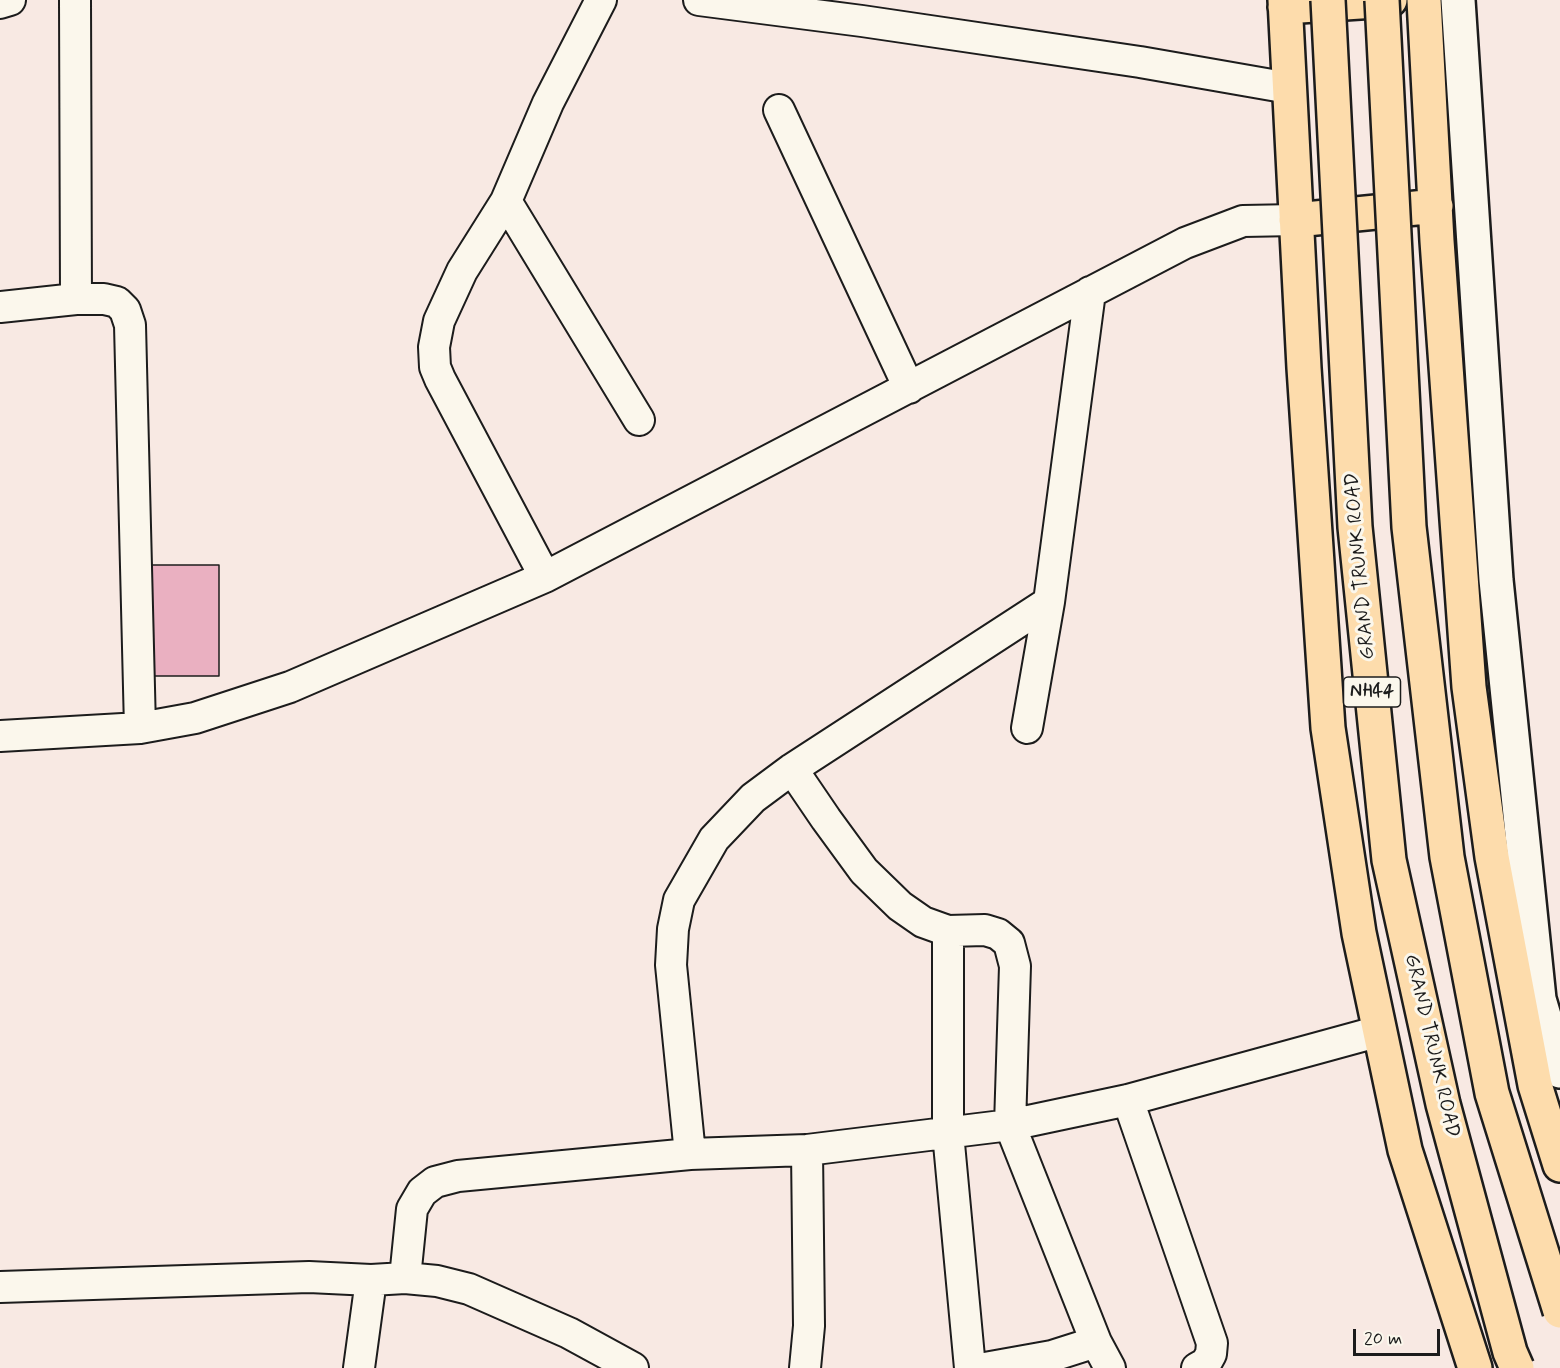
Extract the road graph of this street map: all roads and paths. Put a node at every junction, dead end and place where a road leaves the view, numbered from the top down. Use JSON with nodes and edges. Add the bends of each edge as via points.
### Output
{"nodes":[{"id":1,"x":9,"y":0,"type":"edge"},
{"id":2,"x":75,"y":0,"type":"edge"},
{"id":3,"x":602,"y":0,"type":"edge"},
{"id":4,"x":699,"y":0,"type":"edge"},
{"id":5,"x":1328,"y":0,"type":"edge"},
{"id":6,"x":1382,"y":0,"type":"edge"},
{"id":7,"x":1390,"y":0,"type":"edge"},
{"id":8,"x":1424,"y":0,"type":"edge"},
{"id":9,"x":1458,"y":0,"type":"edge"},
{"id":10,"x":0,"y":3,"type":"edge"},
{"id":11,"x":1285,"y":4,"type":"edge"},
{"id":12,"x":862,"y":10,"type":"edge"},
{"id":13,"x":1289,"y":88,"type":"junction"},
{"id":14,"x":779,"y":110,"type":"dead end"},
{"id":15,"x":506,"y":201,"type":"junction"},
{"id":16,"x":1436,"y":206,"type":"junction"},
{"id":17,"x":1296,"y":220,"type":"junction"},
{"id":18,"x":1090,"y":292,"type":"junction"},
{"id":19,"x":76,"y":299,"type":"junction"},
{"id":20,"x":0,"y":307,"type":"edge"},
{"id":21,"x":909,"y":388,"type":"junction"},
{"id":22,"x":639,"y":420,"type":"dead end"},
{"id":23,"x":545,"y":577,"type":"junction"},
{"id":24,"x":1049,"y":602,"type":"junction"},
{"id":25,"x":140,"y":728,"type":"junction"},
{"id":26,"x":1027,"y":728,"type":"dead end"},
{"id":27,"x":0,"y":736,"type":"edge"},
{"id":28,"x":792,"y":769,"type":"junction"},
{"id":29,"x":948,"y":931,"type":"junction"},
{"id":30,"x":1541,"y":1012,"type":"edge"},
{"id":31,"x":1380,"y":1031,"type":"junction"},
{"id":32,"x":1560,"y":1071,"type":"edge"},
{"id":33,"x":1128,"y":1100,"type":"junction"},
{"id":34,"x":1010,"y":1125,"type":"junction"},
{"id":35,"x":948,"y":1133,"type":"junction"},
{"id":36,"x":807,"y":1150,"type":"junction"},
{"id":37,"x":690,"y":1154,"type":"junction"},
{"id":38,"x":1560,"y":1165,"type":"edge"},
{"id":39,"x":405,"y":1278,"type":"junction"},
{"id":40,"x":371,"y":1280,"type":"junction"},
{"id":41,"x":0,"y":1287,"type":"edge"},
{"id":42,"x":1560,"y":1311,"type":"edge"},
{"id":43,"x":1096,"y":1342,"type":"junction"},
{"id":44,"x":359,"y":1368,"type":"edge"},
{"id":45,"x":633,"y":1368,"type":"edge"},
{"id":46,"x":805,"y":1368,"type":"edge"},
{"id":47,"x":970,"y":1368,"type":"edge"},
{"id":48,"x":986,"y":1368,"type":"edge"},
{"id":49,"x":1110,"y":1368,"type":"edge"},
{"id":50,"x":1197,"y":1368,"type":"edge"},
{"id":51,"x":1474,"y":1368,"type":"edge"},
{"id":52,"x":1517,"y":1368,"type":"edge"}],
"edges":[{"from":1,"to":10,"type":"street"},
{"from":2,"to":19,"type":"street"},
{"from":3,"to":15,"type":"street","via":[[548,103]]},
{"from":4,"to":12,"type":"street"},
{"from":5,"to":52,"type":"highway","name":"GRAND TRUNK ROAD","number":"NH44","bridge":true,"via":[[1355,527],[1389,860],[1443,1104]]},
{"from":6,"to":42,"type":"highway","number":"NH44","bridge":true,"via":[[1409,527],[1447,857],[1492,1093]]},
{"from":7,"to":11,"type":"highway"},
{"from":8,"to":16,"type":"highway"},
{"from":9,"to":30,"type":"street","via":[[1496,580]]},
{"from":11,"to":13,"type":"highway"},
{"from":12,"to":13,"type":"street"},
{"from":13,"to":17,"type":"highway"},
{"from":14,"to":21,"type":"street"},
{"from":15,"to":22,"type":"street"},
{"from":15,"to":23,"type":"street","via":[[462,271],[439,321],[435,366]]},
{"from":16,"to":17,"type":"highway"},
{"from":16,"to":30,"type":"highway","via":[[1469,687],[1492,857]]},
{"from":17,"to":18,"type":"street","via":[[1244,221],[1185,243]]},
{"from":17,"to":31,"type":"highway","via":[[1328,728],[1359,933]]},
{"from":18,"to":21,"type":"street"},
{"from":18,"to":24,"type":"street"},
{"from":19,"to":20,"type":"street"},
{"from":19,"to":25,"type":"street","via":[[117,302],[125,310],[130,325]]},
{"from":21,"to":23,"type":"street"},
{"from":23,"to":25,"type":"street","via":[[290,687],[195,718]]},
{"from":24,"to":26,"type":"street"},
{"from":24,"to":28,"type":"street"},
{"from":25,"to":27,"type":"street"},
{"from":28,"to":29,"type":"street","via":[[864,871],[900,906],[923,922]]},
{"from":28,"to":37,"type":"street","via":[[753,798],[714,839],[679,900],[671,964]]},
{"from":29,"to":34,"type":"street","via":[[985,930],[998,934],[1009,943],[1013,955],[1016,966]]},
{"from":29,"to":35,"type":"street"},
{"from":30,"to":32,"type":"street"},
{"from":30,"to":38,"type":"highway","via":[[1535,1085]]},
{"from":31,"to":33,"type":"street"},
{"from":31,"to":51,"type":"highway","via":[[1405,1150]]},
{"from":33,"to":34,"type":"street"},
{"from":33,"to":50,"type":"street","via":[[1212,1343],[1206,1363]]},
{"from":34,"to":35,"type":"street"},
{"from":34,"to":43,"type":"street"},
{"from":35,"to":36,"type":"street"},
{"from":35,"to":47,"type":"street"},
{"from":36,"to":37,"type":"street"},
{"from":36,"to":46,"type":"street","via":[[809,1326]]},
{"from":37,"to":39,"type":"street","via":[[459,1176],[435,1182],[422,1192],[412,1209]]},
{"from":39,"to":40,"type":"street"},
{"from":39,"to":45,"type":"street","via":[[469,1289]]},
{"from":40,"to":41,"type":"street","via":[[309,1277]]},
{"from":40,"to":44,"type":"street"},
{"from":43,"to":48,"type":"street","via":[[1052,1356]]},
{"from":43,"to":49,"type":"street"}]}
